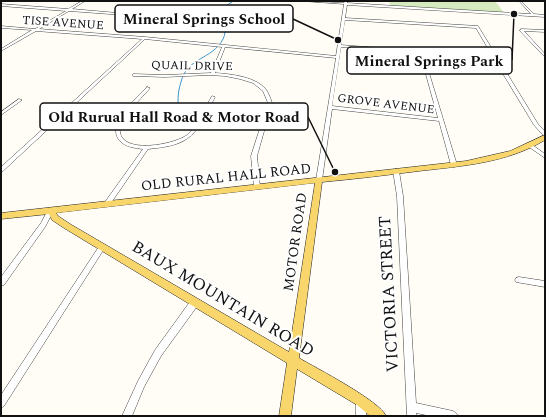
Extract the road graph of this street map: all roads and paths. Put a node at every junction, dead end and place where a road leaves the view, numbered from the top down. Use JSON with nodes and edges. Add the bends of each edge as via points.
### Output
{"nodes":[{"id":1,"x":84,"y":1,"type":"edge"},
{"id":2,"x":303,"y":1,"type":"edge"},
{"id":3,"x":520,"y":1,"type":"edge"},
{"id":4,"x":346,"y":2,"type":"edge"},
{"id":5,"x":1,"y":5,"type":"edge"},
{"id":6,"x":68,"y":10,"type":"junction"},
{"id":7,"x":151,"y":16,"type":"dead end"},
{"id":8,"x":534,"y":16,"type":"junction"},
{"id":9,"x":545,"y":16,"type":"edge"},
{"id":10,"x":344,"y":19,"type":"junction"},
{"id":11,"x":1,"y":27,"type":"edge"},
{"id":12,"x":34,"y":30,"type":"junction"},
{"id":13,"x":545,"y":31,"type":"edge"},
{"id":14,"x":145,"y":38,"type":"junction"},
{"id":15,"x":224,"y":46,"type":"junction"},
{"id":16,"x":340,"y":46,"type":"junction"},
{"id":17,"x":1,"y":47,"type":"edge"},
{"id":18,"x":6,"y":47,"type":"junction"},
{"id":19,"x":1,"y":50,"type":"edge"},
{"id":20,"x":421,"y":52,"type":"junction"},
{"id":21,"x":545,"y":56,"type":"edge"},
{"id":22,"x":338,"y":57,"type":"junction"},
{"id":23,"x":496,"y":58,"type":"junction"},
{"id":24,"x":134,"y":74,"type":"dead end"},
{"id":25,"x":213,"y":74,"type":"junction"},
{"id":26,"x":148,"y":88,"type":"dead end"},
{"id":27,"x":213,"y":97,"type":"dead end"},
{"id":28,"x":20,"y":100,"type":"dead end"},
{"id":29,"x":330,"y":107,"type":"junction"},
{"id":30,"x":1,"y":114,"type":"edge"},
{"id":31,"x":441,"y":120,"type":"junction"},
{"id":32,"x":545,"y":134,"type":"edge"},
{"id":33,"x":545,"y":138,"type":"edge"},
{"id":34,"x":531,"y":146,"type":"junction"},
{"id":35,"x":146,"y":148,"type":"junction"},
{"id":36,"x":545,"y":156,"type":"edge"},
{"id":37,"x":454,"y":165,"type":"junction"},
{"id":38,"x":1,"y":170,"type":"edge"},
{"id":39,"x":396,"y":171,"type":"junction"},
{"id":40,"x":319,"y":180,"type":"junction"},
{"id":41,"x":257,"y":187,"type":"junction"},
{"id":42,"x":107,"y":204,"type":"junction"},
{"id":43,"x":51,"y":210,"type":"junction"},
{"id":44,"x":1,"y":216,"type":"edge"},
{"id":45,"x":102,"y":246,"type":"junction"},
{"id":46,"x":519,"y":280,"type":"dead end"},
{"id":47,"x":1,"y":283,"type":"edge"},
{"id":48,"x":545,"y":284,"type":"edge"},
{"id":49,"x":195,"y":302,"type":"junction"},
{"id":50,"x":293,"y":360,"type":"junction"},
{"id":51,"x":361,"y":401,"type":"junction"},
{"id":52,"x":1,"y":403,"type":"edge"},
{"id":53,"x":412,"y":412,"type":"edge"},
{"id":54,"x":127,"y":416,"type":"edge"},
{"id":55,"x":285,"y":416,"type":"edge"},
{"id":56,"x":361,"y":416,"type":"edge"},
{"id":57,"x":380,"y":416,"type":"edge"},
{"id":58,"x":453,"y":416,"type":"edge"}],
"edges":[{"from":1,"to":6,"type":"street"},
{"from":2,"to":4,"type":"street"},
{"from":3,"to":8,"type":"street"},
{"from":4,"to":8,"type":"street"},
{"from":4,"to":10,"type":"street","name":"MOTOR ROAD"},
{"from":5,"to":6,"type":"street"},
{"from":6,"to":7,"type":"street"},
{"from":6,"to":12,"type":"street"},
{"from":8,"to":9,"type":"street"},
{"from":10,"to":16,"type":"street","name":"MOTOR ROAD"},
{"from":10,"to":23,"type":"street","via":[[477,27]]},
{"from":11,"to":12,"type":"street","name":"TISE AVENUE"},
{"from":12,"to":14,"type":"street","name":"TISE AVENUE"},
{"from":12,"to":18,"type":"street"},
{"from":13,"to":21,"type":"street","via":[[521,30]]},
{"from":14,"to":15,"type":"street","name":"TISE AVENUE"},
{"from":14,"to":38,"type":"street"},
{"from":15,"to":22,"type":"street","name":"TISE AVENUE"},
{"from":15,"to":25,"type":"street"},
{"from":16,"to":20,"type":"street"},
{"from":16,"to":22,"type":"street","name":"MOTOR ROAD"},
{"from":17,"to":18,"type":"street"},
{"from":18,"to":19,"type":"street"},
{"from":20,"to":23,"type":"street"},
{"from":20,"to":31,"type":"street"},
{"from":22,"to":29,"type":"street","name":"MOTOR ROAD"},
{"from":23,"to":32,"type":"street","via":[[536,125]]},
{"from":24,"to":25,"type":"street","name":"QUAIL DRIVE"},
{"from":25,"to":41,"type":"street","name":"QUAIL DRIVE","via":[[232,75],[250,81],[262,89],[270,100],[254,156]]},
{"from":26,"to":35,"type":"street","via":[[122,119],[118,129],[120,137],[125,142]]},
{"from":27,"to":35,"type":"street","via":[[188,137],[174,144]]},
{"from":28,"to":30,"type":"street"},
{"from":29,"to":31,"type":"street","name":"GROVE AVENUE"},
{"from":29,"to":40,"type":"street","name":"MOTOR ROAD"},
{"from":31,"to":37,"type":"street"},
{"from":33,"to":34,"type":"main road","name":"OLD RURAL HALL ROAD"},
{"from":34,"to":36,"type":"street"},
{"from":34,"to":37,"type":"main road","name":"OLD RURAL HALL ROAD","via":[[502,157]]},
{"from":35,"to":42,"type":"street"},
{"from":37,"to":39,"type":"main road","name":"OLD RURAL HALL ROAD"},
{"from":39,"to":40,"type":"main road","name":"OLD RURAL HALL ROAD"},
{"from":39,"to":53,"type":"street","name":"VICTORIA STREET","via":[[400,199]]},
{"from":40,"to":41,"type":"main road","name":"OLD RURAL HALL ROAD"},
{"from":40,"to":50,"type":"main road","name":"MOTOR ROAD"},
{"from":41,"to":42,"type":"main road","name":"OLD RURAL HALL ROAD"},
{"from":42,"to":43,"type":"main road","name":"OLD RURAL HALL ROAD"},
{"from":43,"to":44,"type":"main road","name":"OLD RURAL HALL ROAD"},
{"from":43,"to":45,"type":"main road","name":"BAUX MOUNTAIN ROAD","via":[[55,218]]},
{"from":43,"to":47,"type":"street"},
{"from":45,"to":49,"type":"main road","name":"BAUX MOUNTAIN ROAD"},
{"from":45,"to":52,"type":"street"},
{"from":46,"to":48,"type":"street"},
{"from":49,"to":50,"type":"main road","name":"BAUX MOUNTAIN ROAD"},
{"from":49,"to":54,"type":"street","via":[[158,353]]},
{"from":50,"to":51,"type":"main road","name":"BAUX MOUNTAIN ROAD"},
{"from":50,"to":55,"type":"main road","name":"MOTOR ROAD"},
{"from":51,"to":56,"type":"street"},
{"from":51,"to":57,"type":"main road","name":"BAUX MOUNTAIN ROAD"},
{"from":53,"to":58,"type":"street"}]}
